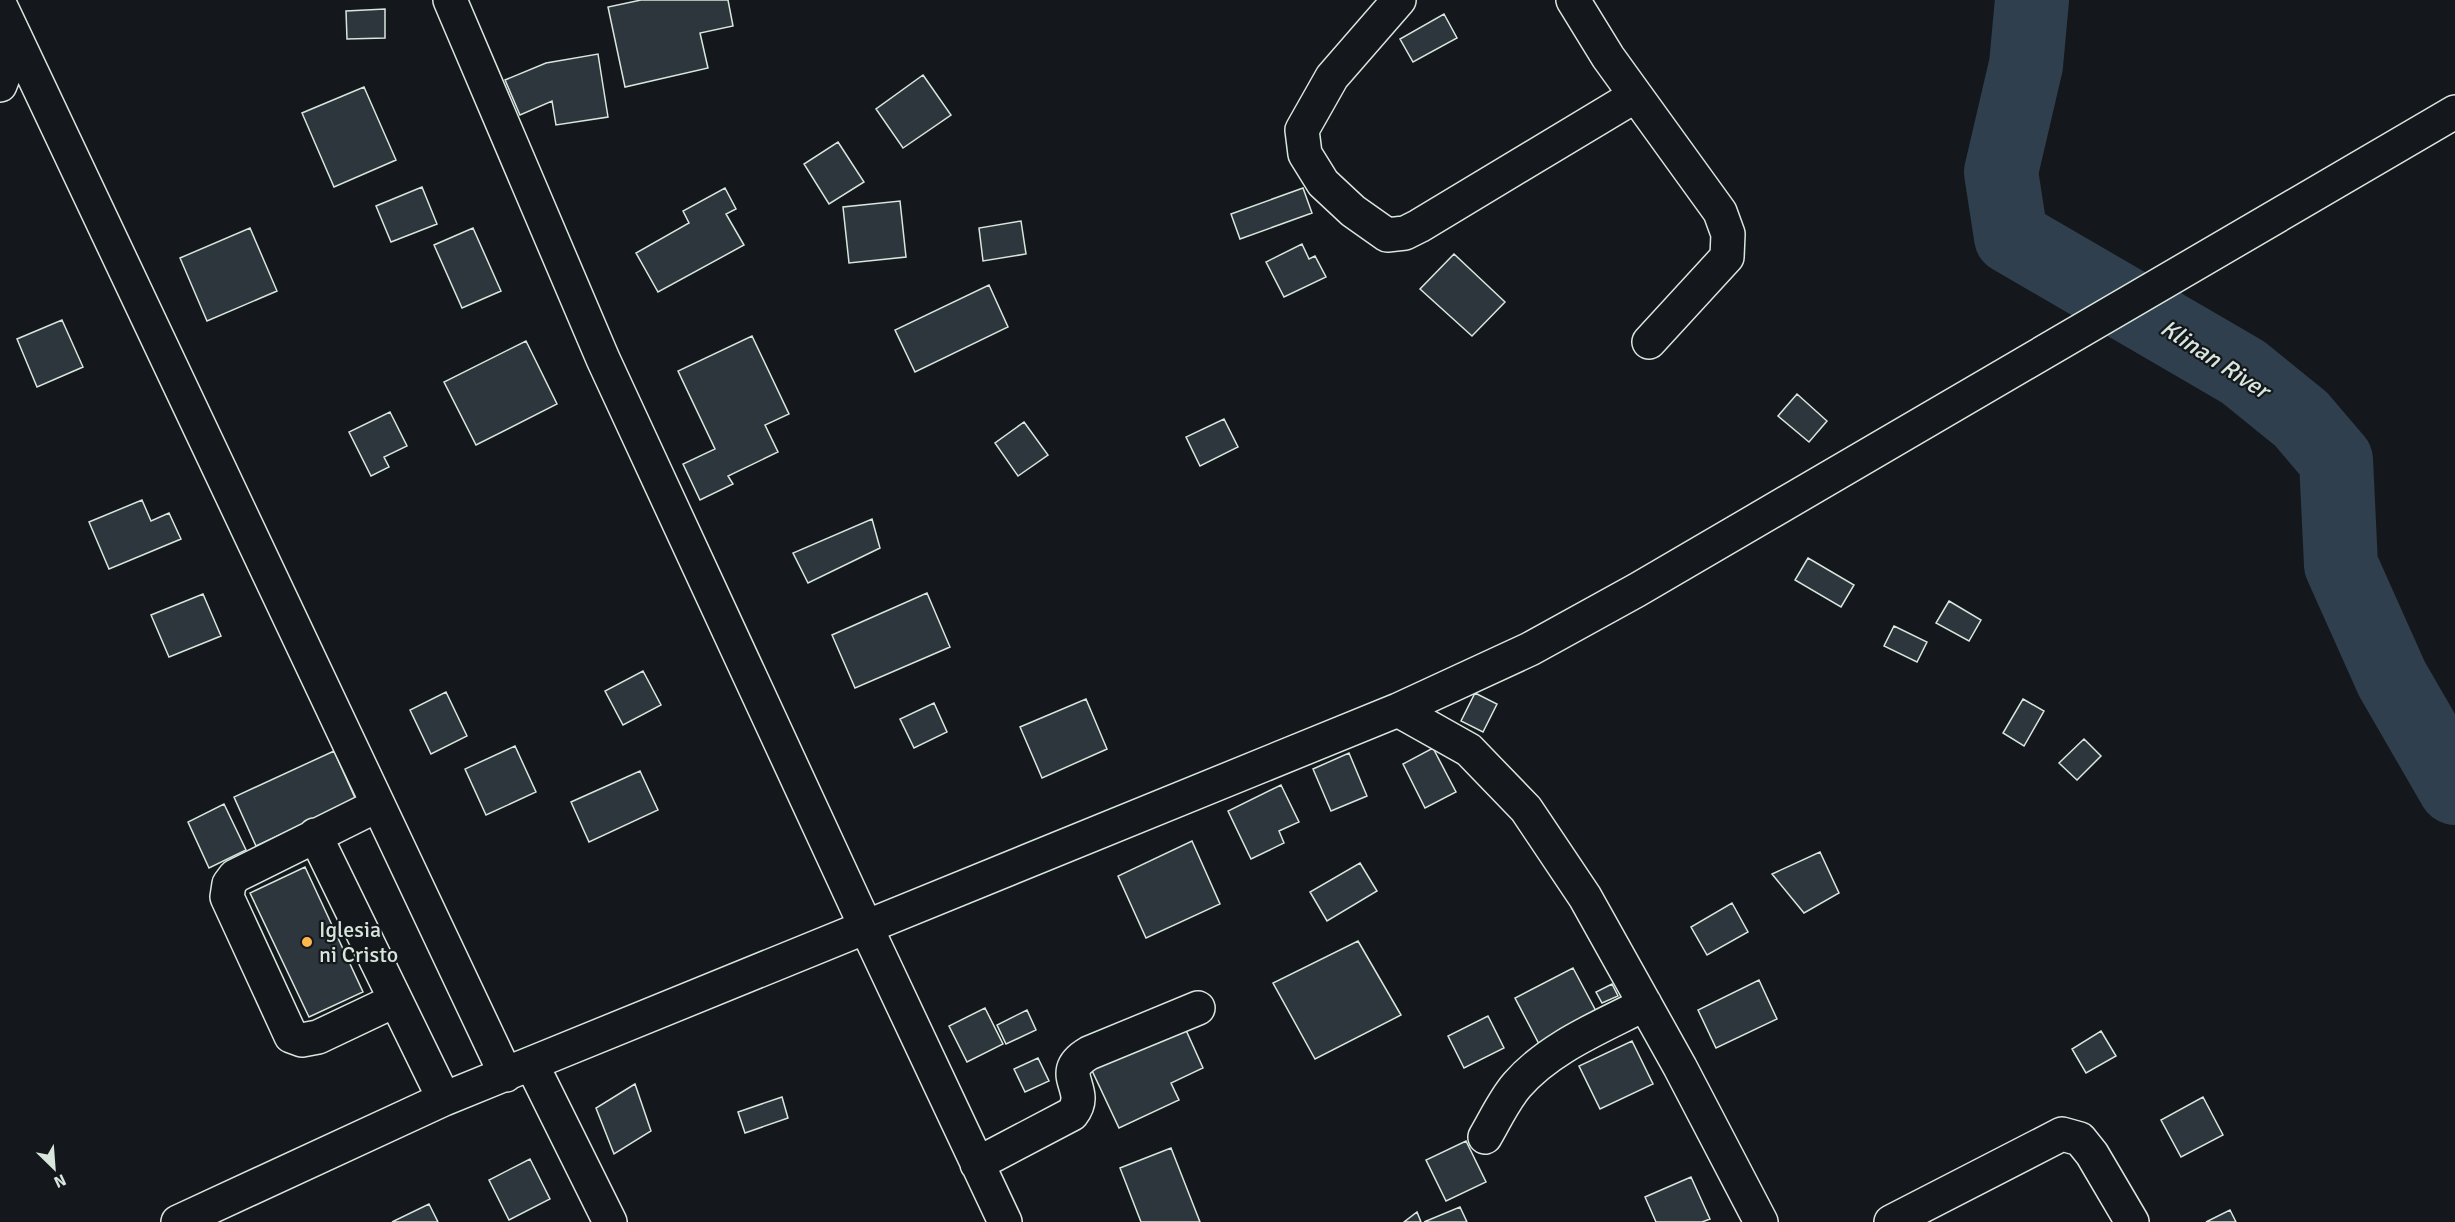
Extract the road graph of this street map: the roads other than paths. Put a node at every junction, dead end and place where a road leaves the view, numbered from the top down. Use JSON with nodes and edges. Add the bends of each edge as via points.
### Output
{"nodes":[{"id":1,"x":450,"y":0,"type":"edge"},
{"id":2,"x":1399,"y":0,"type":"edge"},
{"id":3,"x":1573,"y":0,"type":"edge"},
{"id":4,"x":0,"y":5,"type":"edge"},
{"id":5,"x":17,"y":41,"type":"junction"},
{"id":6,"x":0,"y":85,"type":"edge"},
{"id":7,"x":1635,"y":96,"type":"junction"},
{"id":8,"x":2455,"y":112,"type":"edge"},
{"id":9,"x":1649,"y":342,"type":"dead end"},
{"id":10,"x":1398,"y":710,"type":"junction"},
{"id":11,"x":378,"y":805,"type":"junction"},
{"id":12,"x":315,"y":835,"type":"junction"},
{"id":13,"x":866,"y":927,"type":"junction"},
{"id":14,"x":394,"y":1001,"type":"junction"},
{"id":15,"x":1645,"y":1004,"type":"junction"},
{"id":16,"x":1198,"y":1008,"type":"dead end"},
{"id":17,"x":519,"y":1070,"type":"junction"},
{"id":18,"x":444,"y":1099,"type":"junction"},
{"id":19,"x":1485,"y":1137,"type":"dead end"},
{"id":20,"x":977,"y":1164,"type":"junction"},
{"id":21,"x":178,"y":1222,"type":"edge"},
{"id":22,"x":610,"y":1222,"type":"edge"},
{"id":23,"x":1005,"y":1222,"type":"edge"},
{"id":24,"x":1761,"y":1222,"type":"edge"},
{"id":25,"x":1891,"y":1222,"type":"edge"},
{"id":26,"x":2132,"y":1222,"type":"edge"}],
"edges":[{"from":1,"to":13,"type":"street","via":[[603,359]]},
{"from":2,"to":7,"type":"street","via":[[1332,77],[1302,130],[1305,154],[1323,183],[1387,235],[1419,226]]},
{"from":3,"to":7,"type":"street"},
{"from":4,"to":5,"type":"street"},
{"from":5,"to":6,"type":"street"},
{"from":5,"to":11,"type":"street"},
{"from":7,"to":9,"type":"street","via":[[1720,212],[1728,234],[1727,256]]},
{"from":8,"to":10,"type":"street","via":[[1637,590],[1530,649]]},
{"from":10,"to":13,"type":"street"},
{"from":10,"to":15,"type":"street","via":[[1469,750],[1526,809],[1585,897]]},
{"from":11,"to":12,"type":"street"},
{"from":11,"to":17,"type":"street"},
{"from":12,"to":14,"type":"street"},
{"from":12,"to":14,"type":"street","via":[[235,876],[227,897],[291,1036],[302,1040],[318,1037]]},
{"from":13,"to":17,"type":"street"},
{"from":13,"to":20,"type":"street"},
{"from":14,"to":18,"type":"street"},
{"from":15,"to":19,"type":"street","via":[[1534,1066],[1515,1088]]},
{"from":15,"to":24,"type":"street"},
{"from":16,"to":20,"type":"street","via":[[1077,1060],[1072,1070],[1079,1097],[1072,1114]]},
{"from":17,"to":18,"type":"street"},
{"from":17,"to":22,"type":"street"},
{"from":18,"to":21,"type":"street"},
{"from":20,"to":23,"type":"street"},
{"from":25,"to":26,"type":"street","via":[[2062,1134],[2080,1139],[2092,1154]]}]}
